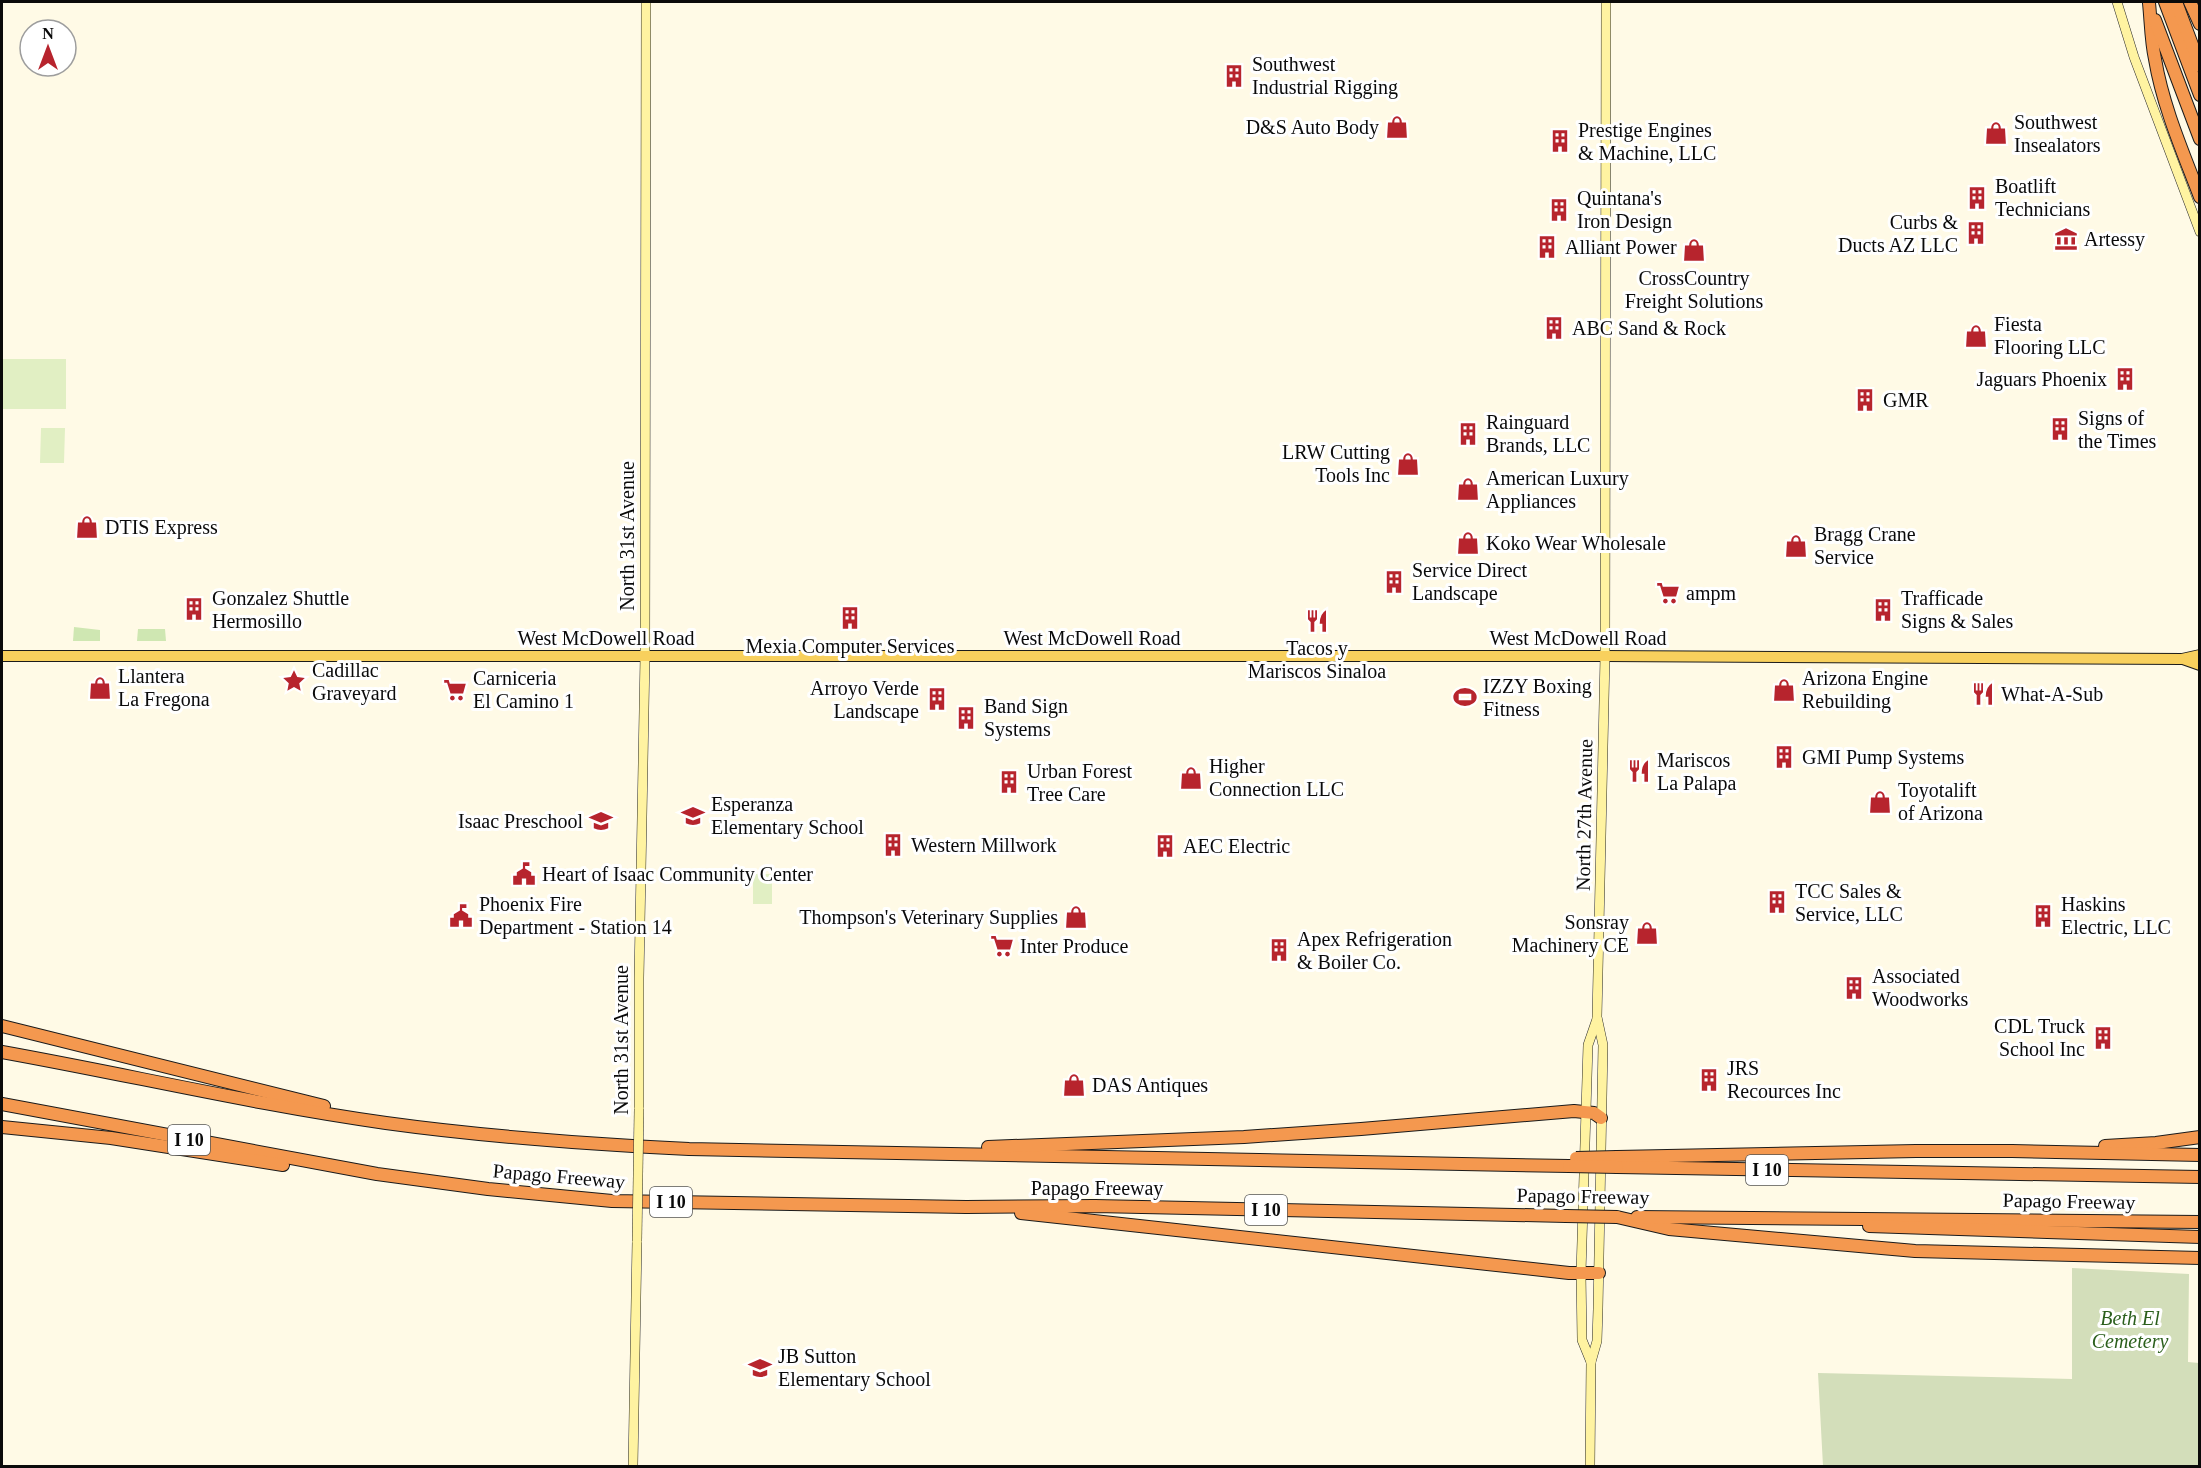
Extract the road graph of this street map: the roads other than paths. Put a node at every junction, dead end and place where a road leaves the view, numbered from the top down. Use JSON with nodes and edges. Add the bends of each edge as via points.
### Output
{"nodes":[{"id":1,"x":646,"y":2,"type":"edge"},
{"id":2,"x":1606,"y":2,"type":"edge"},
{"id":3,"x":2117,"y":2,"type":"edge"},
{"id":4,"x":2149,"y":2,"type":"edge"},
{"id":5,"x":2165,"y":2,"type":"edge"},
{"id":6,"x":2176,"y":2,"type":"edge"},
{"id":7,"x":2190,"y":2,"type":"edge"},
{"id":8,"x":2199,"y":24,"type":"edge"},
{"id":9,"x":2199,"y":66,"type":"edge"},
{"id":10,"x":2199,"y":95,"type":"edge"},
{"id":11,"x":2199,"y":139,"type":"edge"},
{"id":12,"x":2199,"y":197,"type":"edge"},
{"id":13,"x":2199,"y":232,"type":"edge"},
{"id":14,"x":2199,"y":655,"type":"edge"},
{"id":15,"x":2,"y":656,"type":"edge"},
{"id":16,"x":645,"y":656,"type":"junction"},
{"id":17,"x":1605,"y":656,"type":"junction"},
{"id":18,"x":2182,"y":658,"type":"junction"},
{"id":19,"x":2199,"y":665,"type":"edge"},
{"id":20,"x":1597,"y":1017,"type":"junction"},
{"id":21,"x":2,"y":1026,"type":"edge"},
{"id":22,"x":2,"y":1052,"type":"edge"},
{"id":23,"x":2,"y":1104,"type":"edge"},
{"id":24,"x":1586,"y":1111,"type":"junction"},
{"id":25,"x":1601,"y":1118,"type":"junction"},
{"id":26,"x":386,"y":1123,"type":"junction"},
{"id":27,"x":2,"y":1127,"type":"edge"},
{"id":28,"x":2199,"y":1137,"type":"edge"},
{"id":29,"x":2012,"y":1151,"type":"junction"},
{"id":30,"x":912,"y":1153,"type":"junction"},
{"id":31,"x":2199,"y":1155,"type":"edge"},
{"id":32,"x":1617,"y":1162,"type":"junction"},
{"id":33,"x":377,"y":1174,"type":"junction"},
{"id":34,"x":2199,"y":1177,"type":"edge"},
{"id":35,"x":966,"y":1207,"type":"junction"},
{"id":36,"x":1617,"y":1216,"type":"junction"},
{"id":37,"x":1916,"y":1222,"type":"junction"},
{"id":38,"x":2199,"y":1222,"type":"edge"},
{"id":39,"x":2199,"y":1237,"type":"edge"},
{"id":40,"x":2199,"y":1258,"type":"edge"},
{"id":41,"x":1581,"y":1273,"type":"junction"},
{"id":42,"x":1599,"y":1273,"type":"junction"},
{"id":43,"x":1591,"y":1362,"type":"junction"},
{"id":44,"x":633,"y":1467,"type":"edge"},
{"id":45,"x":1590,"y":1467,"type":"edge"}],
"edges":[{"from":1,"to":16,"type":"main road","name":"North 31st Avenue"},
{"from":2,"to":17,"type":"main road","name":"North 27th Avenue"},
{"from":3,"to":13,"type":"main road"},
{"from":4,"to":11,"type":"highway"},
{"from":4,"to":12,"type":"highway","via":[[2155,62]]},
{"from":5,"to":10,"type":"highway"},
{"from":6,"to":9,"type":"highway"},
{"from":7,"to":8,"type":"highway"},
{"from":14,"to":18,"type":"main road","name":"West McDowell Road"},
{"from":15,"to":16,"type":"main road","name":"West McDowell Road"},
{"from":16,"to":17,"type":"main road","name":"West McDowell Road"},
{"from":16,"to":44,"type":"main road","name":"North 31st Avenue","bridge":true},
{"from":17,"to":18,"type":"main road","name":"West McDowell Road"},
{"from":17,"to":20,"type":"main road","name":"North 27th Avenue"},
{"from":18,"to":19,"type":"main road","name":"West McDowell Road"},
{"from":20,"to":24,"type":"main road","name":"North 27th Avenue","via":[[1588,1045]]},
{"from":20,"to":25,"type":"main road","name":"North 27th Avenue","via":[[1603,1045]]},
{"from":21,"to":26,"type":"highway"},
{"from":22,"to":26,"type":"highway","name":"Papago Freeway","number":"I 10","via":[[206,1093]]},
{"from":23,"to":33,"type":"highway","name":"Papago Freeway","number":"I 10"},
{"from":24,"to":25,"type":"highway"},
{"from":24,"to":30,"type":"highway","via":[[1244,1137],[1033,1144]]},
{"from":24,"to":41,"type":"main road","name":"North 27th Avenue"},
{"from":25,"to":42,"type":"main road","name":"North 27th Avenue"},
{"from":26,"to":30,"type":"highway","name":"Papago Freeway","number":"I 10","via":[[548,1142]]},
{"from":27,"to":33,"type":"highway","via":[[111,1138],[266,1164]]},
{"from":28,"to":29,"type":"highway"},
{"from":29,"to":31,"type":"highway"},
{"from":29,"to":32,"type":"highway"},
{"from":30,"to":32,"type":"highway","name":"Papago Freeway","number":"I 10","bridge":true},
{"from":32,"to":34,"type":"highway","name":"Papago Freeway","number":"I 10","via":[[1916,1173]]},
{"from":33,"to":35,"type":"highway","name":"Papago Freeway","number":"I 10","via":[[612,1202]]},
{"from":35,"to":36,"type":"highway","name":"Papago Freeway","number":"I 10","bridge":true},
{"from":35,"to":41,"type":"highway"},
{"from":36,"to":37,"type":"highway","name":"Papago Freeway","number":"I 10"},
{"from":36,"to":40,"type":"highway","via":[[1669,1229],[1916,1251]]},
{"from":37,"to":38,"type":"highway","name":"Papago Freeway","number":"I 10"},
{"from":37,"to":39,"type":"highway"},
{"from":41,"to":42,"type":"highway"},
{"from":41,"to":43,"type":"main road","name":"North 27th Avenue","via":[[1582,1340]]},
{"from":42,"to":43,"type":"main road","name":"North 27th Avenue","via":[[1597,1341]]},
{"from":43,"to":45,"type":"main road","name":"North 27th Avenue"}]}
